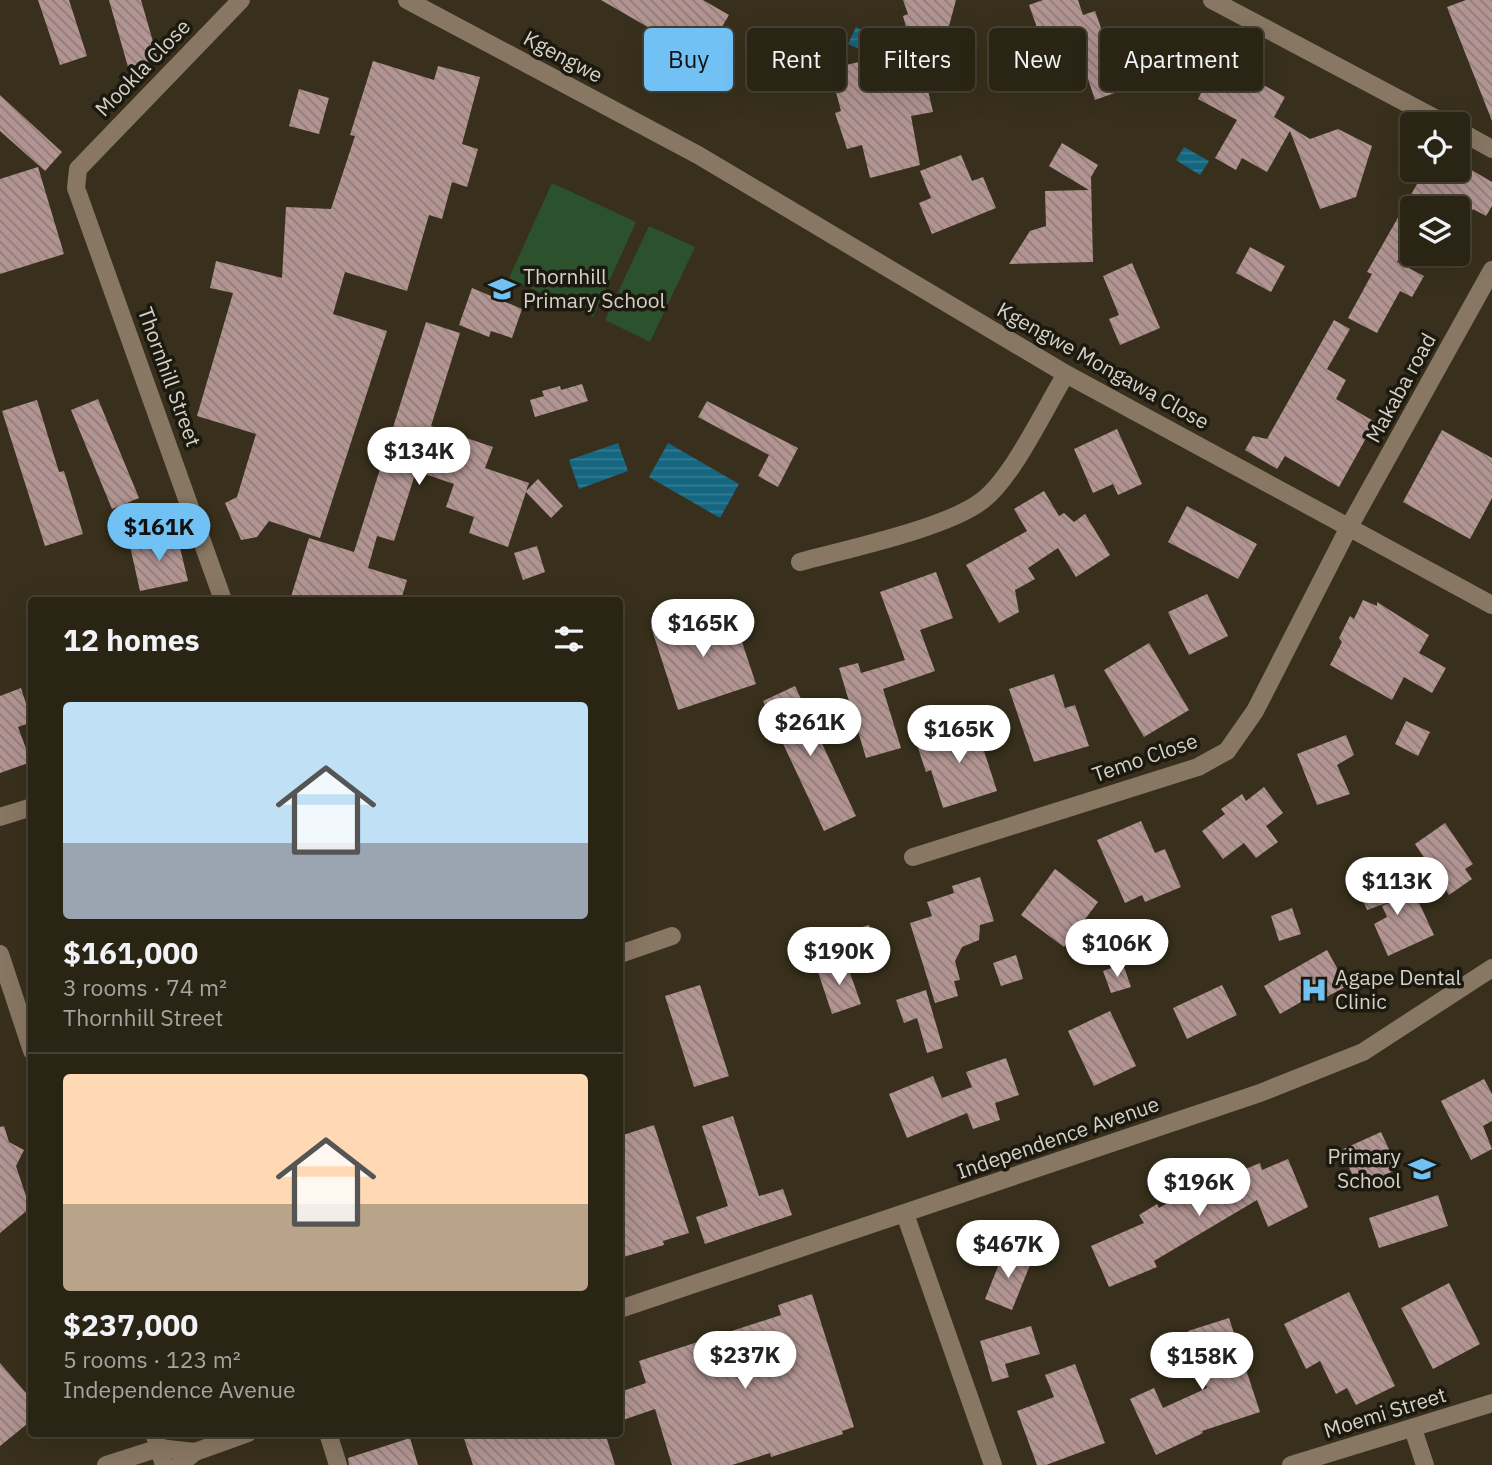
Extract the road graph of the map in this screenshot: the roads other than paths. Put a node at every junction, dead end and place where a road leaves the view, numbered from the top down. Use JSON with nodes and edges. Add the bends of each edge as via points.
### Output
{"nodes":[{"id":1,"x":241,"y":0,"type":"edge"},
{"id":2,"x":407,"y":0,"type":"edge"},
{"id":3,"x":1212,"y":0,"type":"edge"},
{"id":4,"x":1423,"y":112,"type":"edge"},
{"id":5,"x":1470,"y":137,"type":"edge"},
{"id":6,"x":1492,"y":149,"type":"edge"},
{"id":7,"x":698,"y":155,"type":"joint"},
{"id":8,"x":78,"y":169,"type":"joint"},
{"id":9,"x":1492,"y":270,"type":"edge"},
{"id":10,"x":1066,"y":374,"type":"junction"},
{"id":11,"x":1349,"y":527,"type":"junction"},
{"id":12,"x":800,"y":562,"type":"dead end"},
{"id":13,"x":222,"y":597,"type":"edge"},
{"id":14,"x":1492,"y":605,"type":"edge"},
{"id":15,"x":28,"y":808,"type":"edge"},
{"id":16,"x":0,"y":817,"type":"edge"},
{"id":17,"x":914,"y":857,"type":"dead end"},
{"id":18,"x":672,"y":936,"type":"dead end"},
{"id":19,"x":623,"y":953,"type":"edge"},
{"id":20,"x":0,"y":954,"type":"edge"},
{"id":21,"x":1492,"y":968,"type":"edge"},
{"id":22,"x":28,"y":1039,"type":"edge"},
{"id":23,"x":905,"y":1214,"type":"junction"},
{"id":24,"x":623,"y":1308,"type":"edge"},
{"id":25,"x":1492,"y":1403,"type":"edge"},
{"id":26,"x":1413,"y":1429,"type":"junction"},
{"id":27,"x":237,"y":1437,"type":"edge"},
{"id":28,"x":329,"y":1437,"type":"edge"},
{"id":29,"x":159,"y":1449,"type":"edge"},
{"id":30,"x":195,"y":1452,"type":"junction"},
{"id":31,"x":106,"y":1465,"type":"edge"},
{"id":32,"x":179,"y":1465,"type":"edge"},
{"id":33,"x":338,"y":1465,"type":"edge"},
{"id":34,"x":993,"y":1465,"type":"edge"},
{"id":35,"x":1291,"y":1465,"type":"edge"},
{"id":36,"x":1425,"y":1465,"type":"edge"}],
"edges":[{"from":1,"to":8,"type":"street","name":"Mookla Close"},
{"from":2,"to":7,"type":"street","name":"Kgengwe"},
{"from":3,"to":4,"type":"street"},
{"from":5,"to":6,"type":"street"},
{"from":7,"to":10,"type":"street","name":"Kgengwe Mongawa Close"},
{"from":8,"to":13,"type":"street","name":"Thornhill Street","via":[[76,188]]},
{"from":9,"to":11,"type":"street","name":"Makaba road"},
{"from":10,"to":11,"type":"street","name":"Kgengwe Mongawa Close"},
{"from":10,"to":12,"type":"street","via":[[1004,478],[984,500],[953,517]]},
{"from":11,"to":14,"type":"street","name":"Kgengwe Mongawa Close"},
{"from":11,"to":17,"type":"street","name":"Temo Close","via":[[1255,711],[1227,751],[1198,767]]},
{"from":15,"to":16,"type":"street"},
{"from":18,"to":19,"type":"street"},
{"from":20,"to":22,"type":"street"},
{"from":21,"to":23,"type":"street","name":"Independence Avenue","via":[[1363,1052],[1260,1093]]},
{"from":23,"to":24,"type":"street","name":"Independence Avenue"},
{"from":23,"to":34,"type":"street"},
{"from":25,"to":26,"type":"street","name":"Moemi Street"},
{"from":26,"to":35,"type":"street","name":"Moemi Street"},
{"from":26,"to":36,"type":"street"},
{"from":27,"to":30,"type":"street"},
{"from":28,"to":33,"type":"street"},
{"from":29,"to":30,"type":"street"},
{"from":29,"to":31,"type":"street"},
{"from":30,"to":32,"type":"street"}]}
